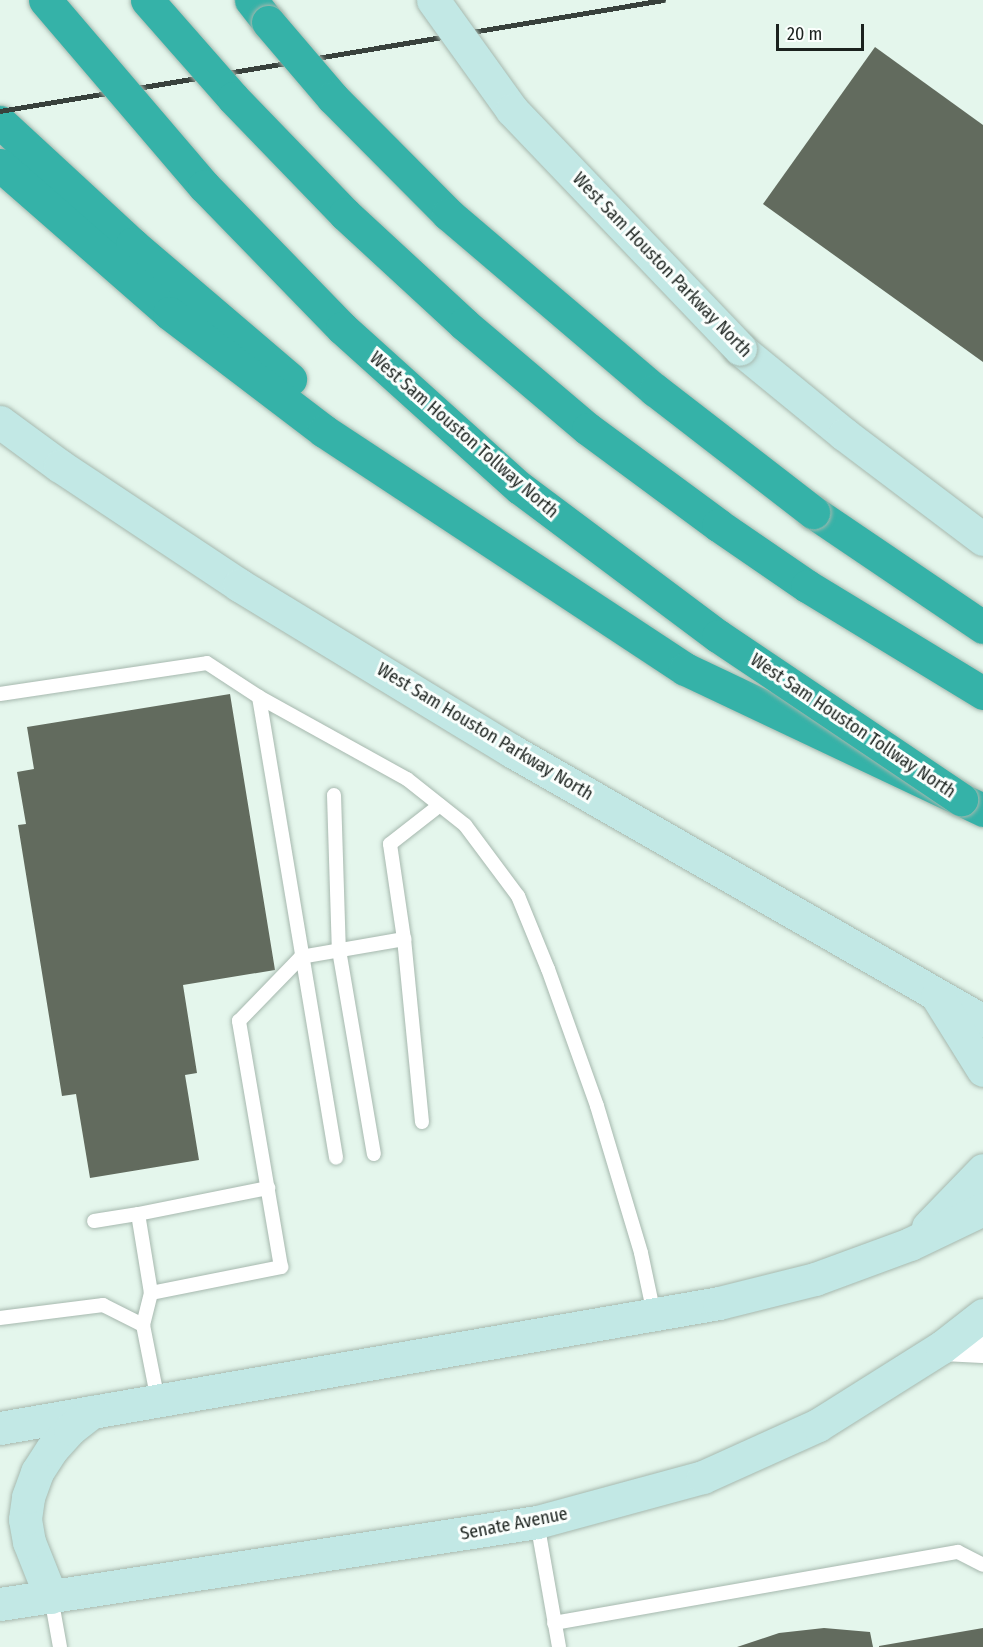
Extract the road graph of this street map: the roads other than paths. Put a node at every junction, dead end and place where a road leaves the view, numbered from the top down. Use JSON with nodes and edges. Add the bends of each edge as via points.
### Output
{"nodes":[{"id":1,"x":45,"y":0,"type":"edge"},
{"id":2,"x":147,"y":0,"type":"edge"},
{"id":3,"x":251,"y":0,"type":"edge"},
{"id":4,"x":433,"y":0,"type":"edge"},
{"id":5,"x":0,"y":122,"type":"edge"},
{"id":6,"x":0,"y":165,"type":"edge"},
{"id":7,"x":0,"y":422,"type":"edge"},
{"id":8,"x":487,"y":537,"type":"junction"},
{"id":9,"x":983,"y":539,"type":"edge"},
{"id":10,"x":983,"y":627,"type":"edge"},
{"id":11,"x":983,"y":693,"type":"edge"},
{"id":12,"x":0,"y":694,"type":"edge"},
{"id":13,"x":259,"y":697,"type":"junction"},
{"id":14,"x":334,"y":795,"type":"dead end"},
{"id":15,"x":972,"y":804,"type":"edge"},
{"id":16,"x":440,"y":806,"type":"junction"},
{"id":17,"x":404,"y":939,"type":"junction"},
{"id":18,"x":339,"y":950,"type":"junction"},
{"id":19,"x":301,"y":957,"type":"junction"},
{"id":20,"x":936,"y":995,"type":"junction"},
{"id":21,"x":983,"y":1021,"type":"edge"},
{"id":22,"x":983,"y":1070,"type":"edge"},
{"id":23,"x":422,"y":1122,"type":"dead end"},
{"id":24,"x":374,"y":1154,"type":"dead end"},
{"id":25,"x":336,"y":1158,"type":"dead end"},
{"id":26,"x":983,"y":1170,"type":"edge"},
{"id":27,"x":268,"y":1188,"type":"junction"},
{"id":28,"x":983,"y":1209,"type":"edge"},
{"id":29,"x":138,"y":1214,"type":"junction"},
{"id":30,"x":94,"y":1221,"type":"dead end"},
{"id":31,"x":910,"y":1244,"type":"junction"},
{"id":32,"x":151,"y":1293,"type":"junction"},
{"id":33,"x":654,"y":1314,"type":"junction"},
{"id":34,"x":983,"y":1314,"type":"edge"},
{"id":35,"x":0,"y":1318,"type":"edge"},
{"id":36,"x":143,"y":1325,"type":"junction"},
{"id":37,"x":942,"y":1347,"type":"junction"},
{"id":38,"x":983,"y":1349,"type":"edge"},
{"id":39,"x":158,"y":1401,"type":"junction"},
{"id":40,"x":92,"y":1412,"type":"junction"},
{"id":41,"x":0,"y":1428,"type":"edge"},
{"id":42,"x":537,"y":1522,"type":"junction"},
{"id":43,"x":983,"y":1565,"type":"edge"},
{"id":44,"x":51,"y":1598,"type":"junction"},
{"id":45,"x":0,"y":1604,"type":"edge"},
{"id":46,"x":554,"y":1623,"type":"junction"},
{"id":47,"x":60,"y":1647,"type":"edge"},
{"id":48,"x":559,"y":1647,"type":"edge"}],
"edges":[{"from":1,"to":15,"type":"highway","name":"West Sam Houston Tollway North","bridge":true,"via":[[204,186],[333,319],[520,488],[718,636]]},
{"from":2,"to":11,"type":"highway","bridge":true,"via":[[240,106],[345,214],[439,302],[580,422],[789,574]]},
{"from":3,"to":10,"type":"highway","bridge":true,"via":[[370,138],[448,214],[556,307],[770,480]]},
{"from":4,"to":9,"type":"main road","name":"West Sam Houston Parkway North","bridge":true,"via":[[512,110],[740,349]]},
{"from":5,"to":8,"type":"highway","via":[[132,244],[292,381]]},
{"from":6,"to":8,"type":"highway","via":[[170,313],[324,431]]},
{"from":7,"to":20,"type":"main road","name":"West Sam Houston Parkway North","via":[[210,566],[512,751]]},
{"from":8,"to":15,"type":"highway","bridge":true,"via":[[685,669]]},
{"from":12,"to":13,"type":"lane","via":[[207,663]]},
{"from":13,"to":16,"type":"lane","via":[[406,779]]},
{"from":13,"to":19,"type":"lane"},
{"from":14,"to":18,"type":"lane"},
{"from":16,"to":17,"type":"lane","via":[[390,844]]},
{"from":16,"to":33,"type":"lane","via":[[465,825],[518,896],[597,1106],[641,1253]]},
{"from":17,"to":18,"type":"lane"},
{"from":17,"to":23,"type":"lane"},
{"from":18,"to":19,"type":"lane"},
{"from":18,"to":24,"type":"lane"},
{"from":19,"to":25,"type":"lane"},
{"from":19,"to":27,"type":"lane","via":[[239,1021]]},
{"from":20,"to":21,"type":"main road","name":"West Sam Houston Parkway North"},
{"from":20,"to":22,"type":"main road"},
{"from":26,"to":31,"type":"main road"},
{"from":27,"to":29,"type":"lane"},
{"from":27,"to":32,"type":"lane","via":[[282,1267]]},
{"from":28,"to":31,"type":"main road"},
{"from":29,"to":30,"type":"lane"},
{"from":29,"to":32,"type":"lane"},
{"from":31,"to":33,"type":"main road","via":[[815,1279],[719,1303]]},
{"from":32,"to":36,"type":"lane"},
{"from":33,"to":39,"type":"main road"},
{"from":34,"to":37,"type":"main road","name":"Senate Avenue"},
{"from":35,"to":36,"type":"lane","via":[[104,1305]]},
{"from":36,"to":39,"type":"lane"},
{"from":37,"to":38,"type":"street"},
{"from":37,"to":42,"type":"main road","name":"Senate Avenue","via":[[818,1425],[703,1477]]},
{"from":39,"to":40,"type":"main road"},
{"from":40,"to":41,"type":"main road"},
{"from":40,"to":44,"type":"main road","via":[[52,1449],[28,1497],[25,1519],[29,1542]]},
{"from":42,"to":44,"type":"main road","name":"Senate Avenue"},
{"from":42,"to":46,"type":"lane"},
{"from":43,"to":46,"type":"lane","via":[[958,1552]]},
{"from":44,"to":45,"type":"main road","name":"Senate Avenue"},
{"from":44,"to":47,"type":"lane"},
{"from":46,"to":48,"type":"lane"}]}
